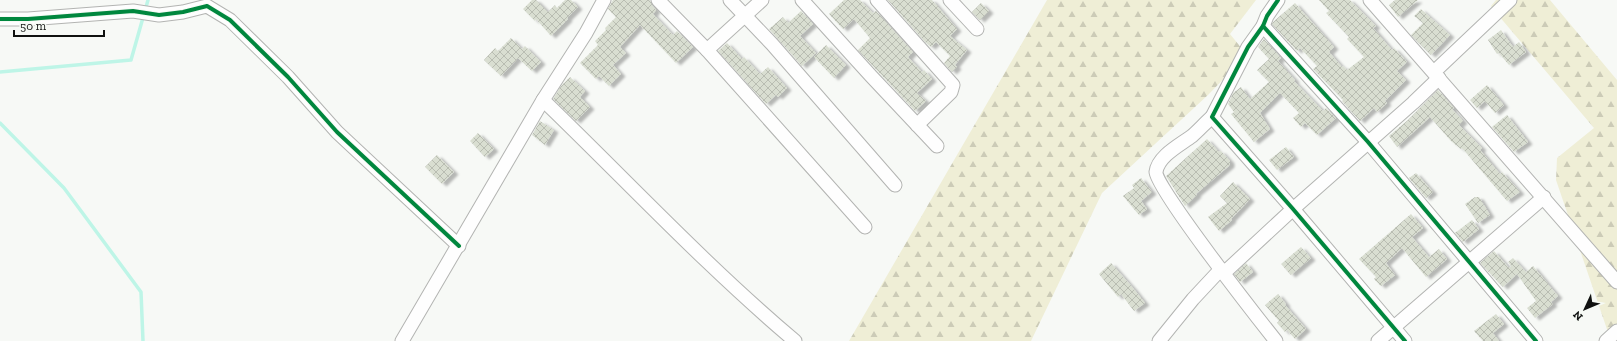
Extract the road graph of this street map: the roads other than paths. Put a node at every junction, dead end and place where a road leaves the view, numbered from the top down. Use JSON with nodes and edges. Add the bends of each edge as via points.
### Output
{"nodes":[{"id":1,"x":604,"y":0,"type":"edge"},
{"id":2,"x":658,"y":0,"type":"edge"},
{"id":3,"x":730,"y":0,"type":"edge"},
{"id":4,"x":762,"y":0,"type":"edge"},
{"id":5,"x":802,"y":0,"type":"edge"},
{"id":6,"x":877,"y":0,"type":"edge"},
{"id":7,"x":950,"y":0,"type":"edge"},
{"id":8,"x":1278,"y":0,"type":"edge"},
{"id":9,"x":1370,"y":0,"type":"edge"},
{"id":10,"x":1510,"y":0,"type":"edge"},
{"id":11,"x":744,"y":16,"type":"junction"},
{"id":12,"x":0,"y":19,"type":"edge"},
{"id":13,"x":1263,"y":26,"type":"junction"},
{"id":14,"x":977,"y":29,"type":"dead end"},
{"id":15,"x":707,"y":50,"type":"junction"},
{"id":16,"x":1437,"y":75,"type":"junction"},
{"id":17,"x":543,"y":100,"type":"junction"},
{"id":18,"x":1212,"y":117,"type":"junction"},
{"id":19,"x":917,"y":125,"type":"junction"},
{"id":20,"x":1368,"y":142,"type":"junction"},
{"id":21,"x":936,"y":146,"type":"dead end"},
{"id":22,"x":895,"y":185,"type":"dead end"},
{"id":23,"x":1544,"y":197,"type":"junction"},
{"id":24,"x":1293,"y":209,"type":"junction"},
{"id":25,"x":865,"y":227,"type":"dead end"},
{"id":26,"x":459,"y":246,"type":"junction"},
{"id":27,"x":1470,"y":263,"type":"junction"},
{"id":28,"x":1222,"y":271,"type":"junction"},
{"id":29,"x":1617,"y":282,"type":"edge"},
{"id":30,"x":1393,"y":327,"type":"junction"},
{"id":31,"x":1617,"y":332,"type":"edge"},
{"id":32,"x":402,"y":341,"type":"edge"},
{"id":33,"x":795,"y":341,"type":"edge"},
{"id":34,"x":1159,"y":341,"type":"edge"},
{"id":35,"x":1276,"y":341,"type":"edge"},
{"id":36,"x":1378,"y":341,"type":"edge"},
{"id":37,"x":1405,"y":341,"type":"edge"},
{"id":38,"x":1536,"y":341,"type":"edge"},
{"id":39,"x":1606,"y":341,"type":"edge"}],
"edges":[{"from":1,"to":17,"type":"street"},
{"from":2,"to":15,"type":"street"},
{"from":3,"to":11,"type":"street"},
{"from":4,"to":11,"type":"street"},
{"from":5,"to":19,"type":"street"},
{"from":6,"to":19,"type":"street","via":[[953,86],[951,92]]},
{"from":7,"to":14,"type":"street"},
{"from":8,"to":13,"type":"street"},
{"from":9,"to":16,"type":"street"},
{"from":10,"to":16,"type":"street"},
{"from":11,"to":15,"type":"street"},
{"from":11,"to":22,"type":"street"},
{"from":12,"to":26,"type":"street","via":[[133,11],[159,15],[207,6],[230,20],[288,77],[337,132]]},
{"from":13,"to":18,"type":"street","via":[[1248,47]]},
{"from":13,"to":20,"type":"street"},
{"from":15,"to":25,"type":"street"},
{"from":16,"to":20,"type":"street","via":[[1413,103]]},
{"from":16,"to":23,"type":"street"},
{"from":17,"to":26,"type":"street"},
{"from":17,"to":33,"type":"street","via":[[704,259]]},
{"from":18,"to":24,"type":"street"},
{"from":18,"to":28,"type":"street","via":[[1164,157],[1156,174],[1174,206]]},
{"from":19,"to":21,"type":"street"},
{"from":20,"to":24,"type":"street"},
{"from":20,"to":27,"type":"street"},
{"from":23,"to":27,"type":"street"},
{"from":23,"to":29,"type":"street"},
{"from":24,"to":28,"type":"street"},
{"from":24,"to":30,"type":"street"},
{"from":26,"to":32,"type":"street"},
{"from":27,"to":30,"type":"street"},
{"from":27,"to":38,"type":"street"},
{"from":28,"to":34,"type":"street","via":[[1193,299]]},
{"from":28,"to":35,"type":"street"},
{"from":30,"to":36,"type":"street"},
{"from":30,"to":37,"type":"street"},
{"from":31,"to":39,"type":"street"}]}
